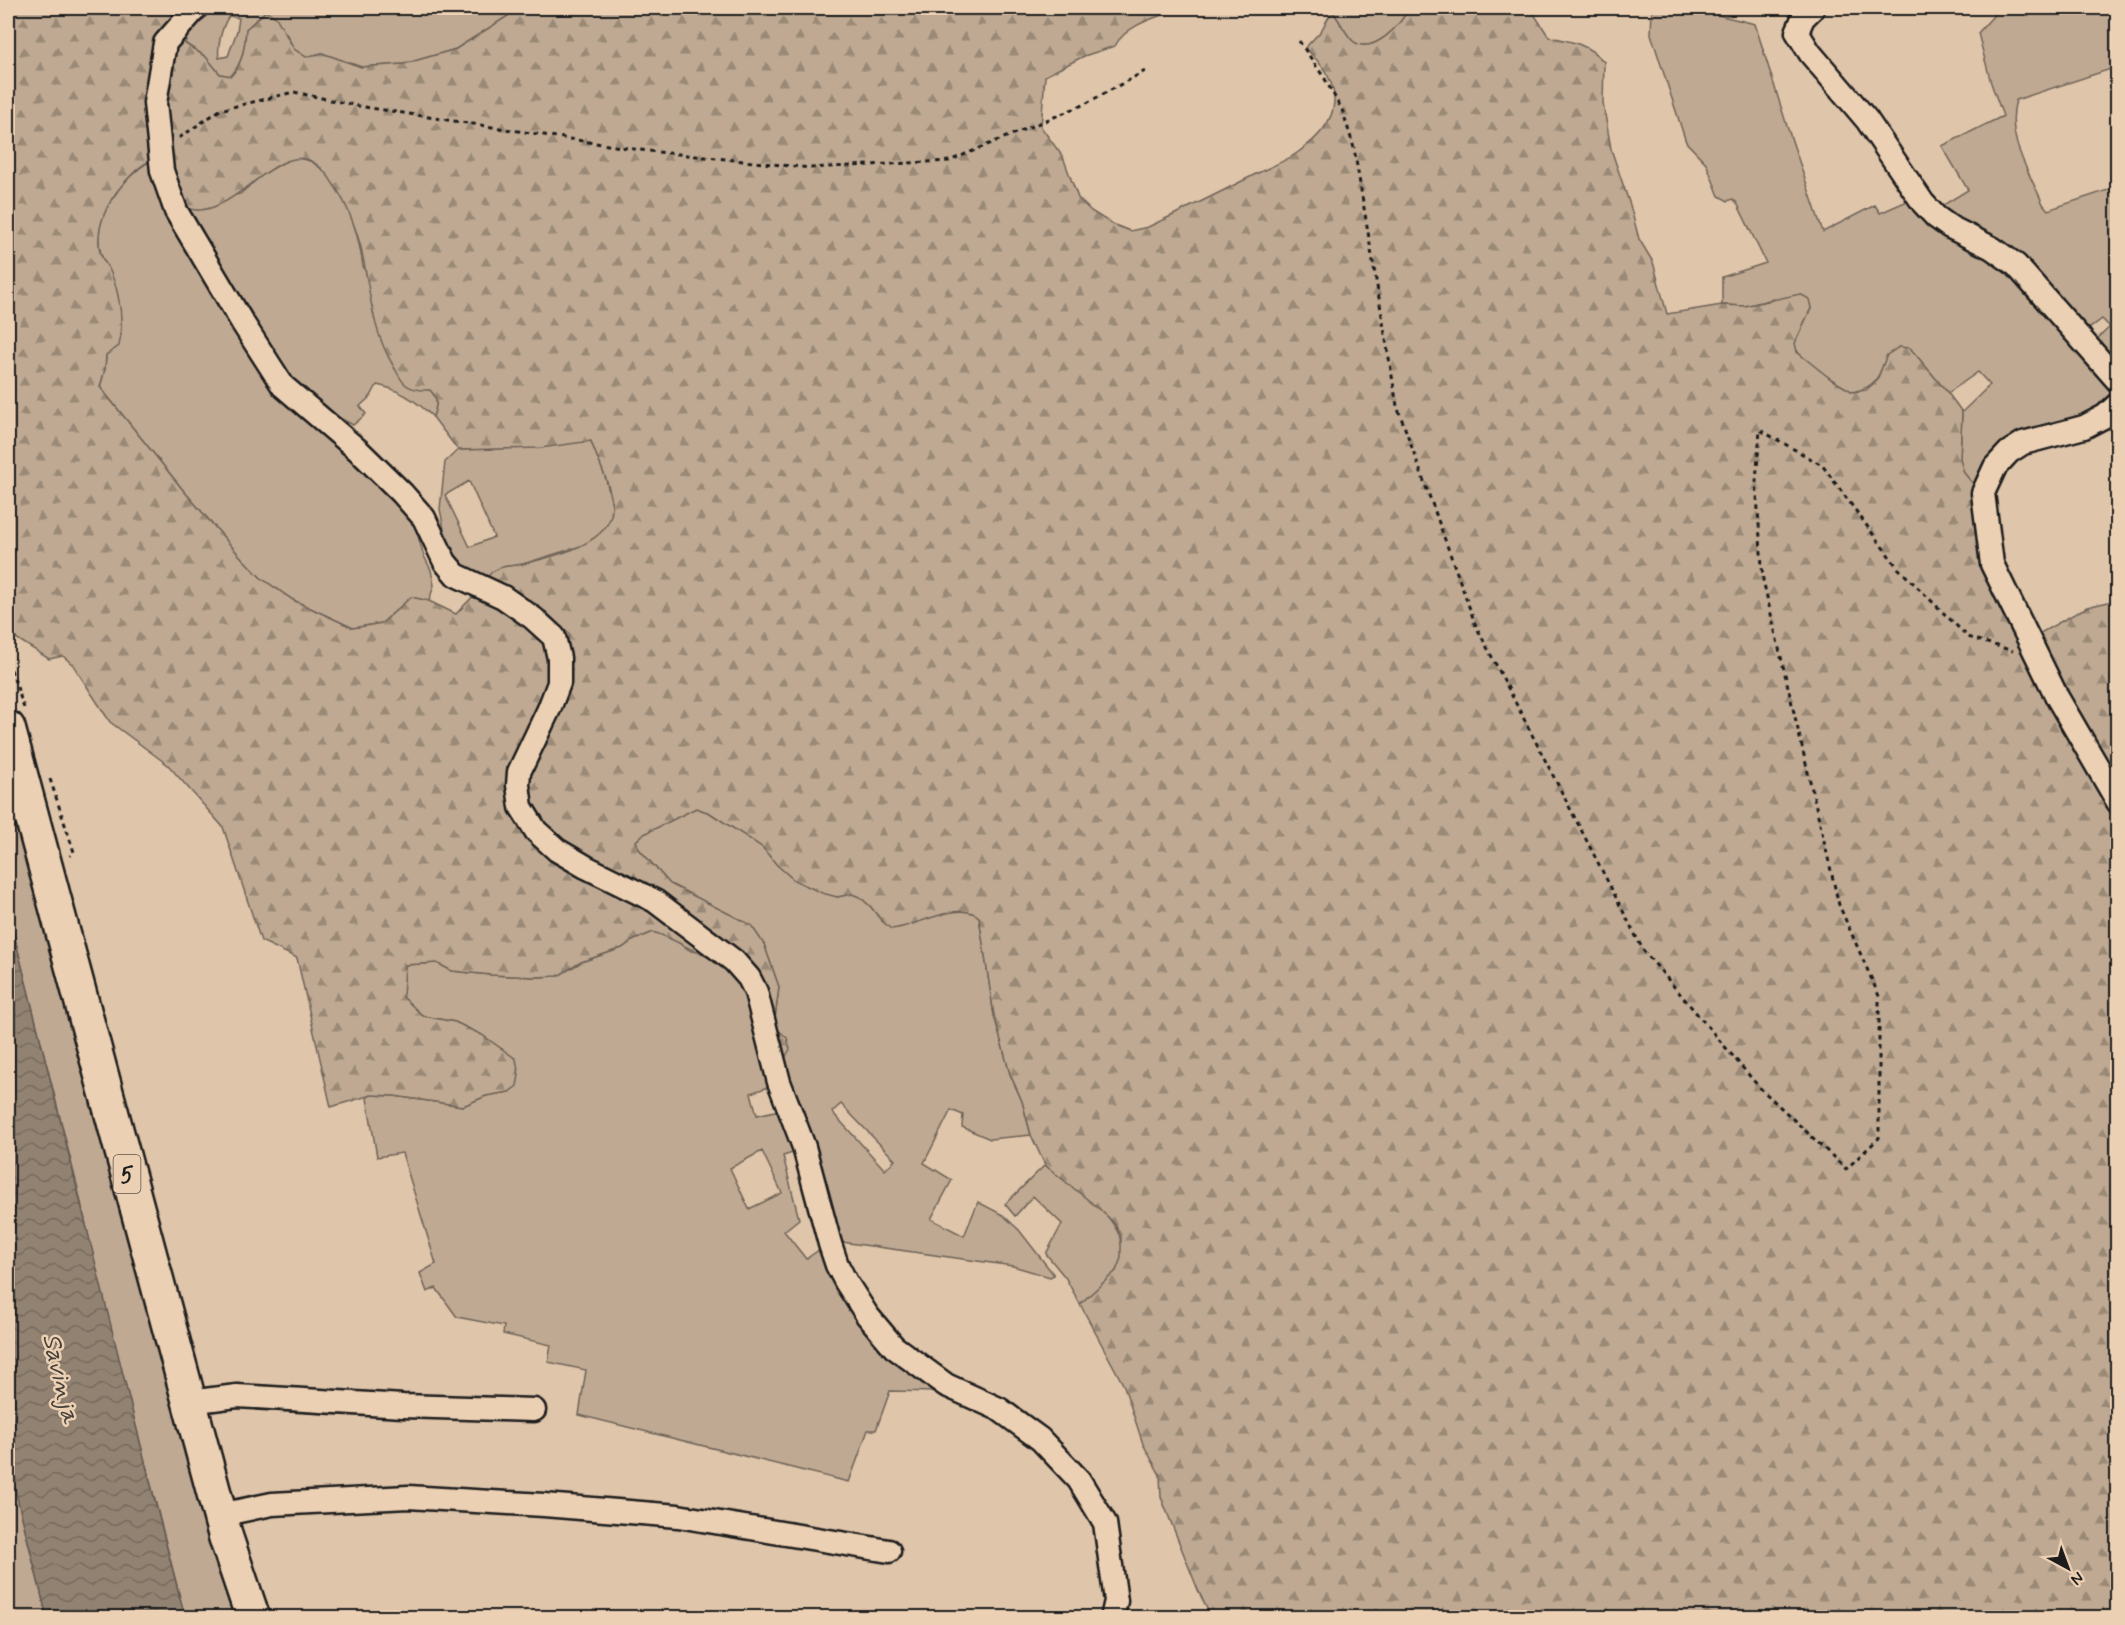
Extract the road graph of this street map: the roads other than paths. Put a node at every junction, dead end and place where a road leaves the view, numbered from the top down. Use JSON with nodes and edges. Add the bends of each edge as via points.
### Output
{"nodes":[{"id":1,"x":196,"y":8,"type":"edge"},
{"id":2,"x":1813,"y":8,"type":"edge"},
{"id":3,"x":2118,"y":381,"type":"edge"},
{"id":4,"x":2118,"y":404,"type":"edge"},
{"id":5,"x":8,"y":728,"type":"edge"},
{"id":6,"x":2118,"y":802,"type":"edge"},
{"id":7,"x":189,"y":1402,"type":"junction"},
{"id":8,"x":534,"y":1410,"type":"dead end"},
{"id":9,"x":220,"y":1515,"type":"junction"},
{"id":10,"x":889,"y":1551,"type":"dead end"},
{"id":11,"x":253,"y":1617,"type":"edge"},
{"id":12,"x":1112,"y":1617,"type":"edge"}],
"edges":[{"from":1,"to":12,"type":"street","via":[[165,43],[155,103],[162,171],[176,211],[283,386],[402,493],[424,518],[456,575],[503,597],[554,637],[560,658],[559,683],[519,772],[521,807],[536,831],[557,850],[655,902],[734,961],[749,978],[779,1082],[804,1147],[830,1244],[846,1282],[894,1347],[946,1385],[999,1409],[1040,1439],[1079,1480],[1105,1523],[1116,1601]]},
{"from":2,"to":3,"type":"street","via":[[1797,32],[1867,120],[1923,203],[1950,227],[2016,265]]},
{"from":4,"to":6,"type":"street","via":[[2084,427],[2023,443],[2009,452],[1995,467],[1983,494],[1992,564],[2056,697]]},
{"from":5,"to":7,"type":"main road","number":"5"},
{"from":7,"to":8,"type":"street","via":[[237,1396]]},
{"from":7,"to":9,"type":"main road","number":"5"},
{"from":9,"to":10,"type":"street","via":[[272,1504],[408,1497],[678,1516]]},
{"from":9,"to":11,"type":"main road","number":"5"}]}
